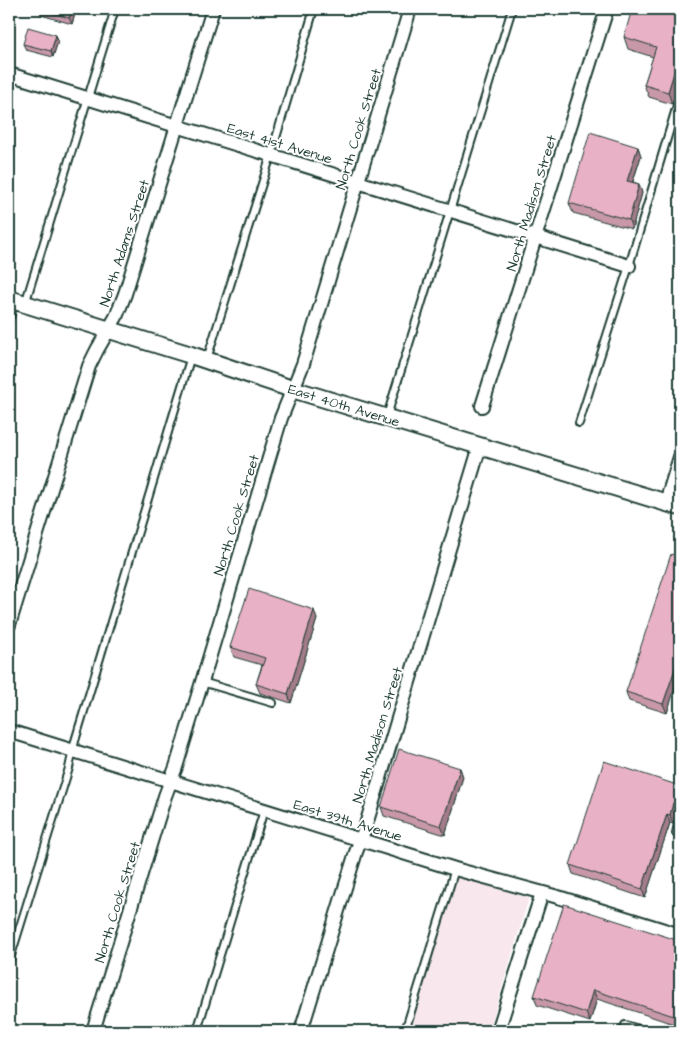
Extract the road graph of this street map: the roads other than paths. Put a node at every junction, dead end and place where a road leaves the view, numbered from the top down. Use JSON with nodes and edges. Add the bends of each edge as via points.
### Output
{"nodes":[{"id":1,"x":115,"y":9,"type":"edge"},
{"id":2,"x":213,"y":9,"type":"edge"},
{"id":3,"x":314,"y":9,"type":"edge"},
{"id":4,"x":410,"y":9,"type":"edge"},
{"id":5,"x":512,"y":9,"type":"edge"},
{"id":6,"x":608,"y":9,"type":"edge"},
{"id":7,"x":9,"y":74,"type":"edge"},
{"id":8,"x":680,"y":95,"type":"edge"},
{"id":9,"x":88,"y":98,"type":"junction"},
{"id":10,"x":176,"y":126,"type":"junction"},
{"id":11,"x":271,"y":155,"type":"junction"},
{"id":12,"x":358,"y":182,"type":"junction"},
{"id":13,"x":450,"y":211,"type":"junction"},
{"id":14,"x":536,"y":237,"type":"junction"},
{"id":15,"x":629,"y":266,"type":"junction"},
{"id":16,"x":16,"y":302,"type":"edge"},
{"id":17,"x":9,"y":320,"type":"edge"},
{"id":18,"x":108,"y":330,"type":"junction"},
{"id":19,"x":199,"y":358,"type":"junction"},
{"id":20,"x":292,"y":389,"type":"junction"},
{"id":21,"x":482,"y":406,"type":"dead end"},
{"id":22,"x":387,"y":418,"type":"junction"},
{"id":23,"x":579,"y":423,"type":"dead end"},
{"id":24,"x":480,"y":446,"type":"junction"},
{"id":25,"x":680,"y":457,"type":"edge"},
{"id":26,"x":673,"y":505,"type":"edge"},
{"id":27,"x":9,"y":625,"type":"edge"},
{"id":28,"x":202,"y":682,"type":"junction"},
{"id":29,"x":273,"y":703,"type":"dead end"},
{"id":30,"x":9,"y":731,"type":"edge"},
{"id":31,"x":73,"y":751,"type":"junction"},
{"id":32,"x":170,"y":781,"type":"junction"},
{"id":33,"x":264,"y":810,"type":"junction"},
{"id":34,"x":680,"y":816,"type":"edge"},
{"id":35,"x":680,"y":836,"type":"edge"},
{"id":36,"x":360,"y":840,"type":"junction"},
{"id":37,"x":455,"y":869,"type":"junction"},
{"id":38,"x":542,"y":893,"type":"junction"},
{"id":39,"x":680,"y":934,"type":"edge"},
{"id":40,"x":9,"y":962,"type":"edge"},
{"id":41,"x":92,"y":1031,"type":"edge"},
{"id":42,"x":197,"y":1031,"type":"edge"},
{"id":43,"x":301,"y":1031,"type":"edge"},
{"id":44,"x":406,"y":1031,"type":"edge"},
{"id":45,"x":498,"y":1031,"type":"edge"},
{"id":46,"x":623,"y":1031,"type":"edge"},
{"id":47,"x":646,"y":1031,"type":"edge"}],
"edges":[{"from":1,"to":9,"type":"lane"},
{"from":2,"to":10,"type":"street","name":"North Adams Street"},
{"from":3,"to":11,"type":"lane"},
{"from":4,"to":12,"type":"street","name":"North Cook Street"},
{"from":5,"to":13,"type":"lane"},
{"from":6,"to":14,"type":"street","name":"North Madison Street"},
{"from":7,"to":9,"type":"street","name":"East 41st Avenue"},
{"from":8,"to":15,"type":"lane"},
{"from":9,"to":10,"type":"street","name":"East 41st Avenue"},
{"from":9,"to":16,"type":"lane"},
{"from":10,"to":11,"type":"street","name":"East 41st Avenue"},
{"from":10,"to":18,"type":"street","name":"North Adams Street","via":[[125,294]]},
{"from":11,"to":12,"type":"street","name":"East 41st Avenue"},
{"from":11,"to":19,"type":"lane"},
{"from":12,"to":13,"type":"street","name":"East 41st Avenue"},
{"from":12,"to":20,"type":"street","name":"North Cook Street","via":[[303,364]]},
{"from":13,"to":14,"type":"street","name":"East 41st Avenue"},
{"from":13,"to":22,"type":"lane"},
{"from":14,"to":15,"type":"street","name":"East 41st Avenue"},
{"from":14,"to":21,"type":"street","name":"North Madison Street"},
{"from":15,"to":23,"type":"lane"},
{"from":16,"to":17,"type":"lane"},
{"from":16,"to":18,"type":"street","name":"East 40th Avenue"},
{"from":18,"to":19,"type":"street","name":"East 40th Avenue"},
{"from":18,"to":27,"type":"street","name":"North Adams Street","via":[[89,366]]},
{"from":19,"to":20,"type":"street","name":"East 40th Avenue"},
{"from":19,"to":31,"type":"lane"},
{"from":20,"to":22,"type":"street","name":"East 40th Avenue"},
{"from":20,"to":28,"type":"street","name":"North Cook Street"},
{"from":22,"to":24,"type":"street","name":"East 40th Avenue"},
{"from":24,"to":26,"type":"street","name":"East 40th Avenue"},
{"from":24,"to":36,"type":"street","name":"North Madison Street"},
{"from":25,"to":26,"type":"street"},
{"from":28,"to":29,"type":"lane"},
{"from":28,"to":32,"type":"street","name":"North Cook Street"},
{"from":30,"to":31,"type":"street","name":"East 39th Avenue"},
{"from":31,"to":32,"type":"street","name":"East 39th Avenue"},
{"from":31,"to":40,"type":"lane"},
{"from":32,"to":33,"type":"street","name":"East 39th Avenue"},
{"from":32,"to":41,"type":"street","name":"North Cook Street"},
{"from":33,"to":36,"type":"street","name":"East 39th Avenue"},
{"from":33,"to":42,"type":"lane"},
{"from":34,"to":35,"type":"lane","via":[[676,833]]},
{"from":36,"to":37,"type":"street","name":"East 39th Avenue"},
{"from":36,"to":43,"type":"street","name":"North Madison Street"},
{"from":37,"to":38,"type":"street","name":"East 39th Avenue"},
{"from":37,"to":44,"type":"lane"},
{"from":38,"to":39,"type":"street","name":"East 39th Avenue"},
{"from":38,"to":45,"type":"street"},
{"from":46,"to":47,"type":"lane","via":[[625,1025]]}]}
